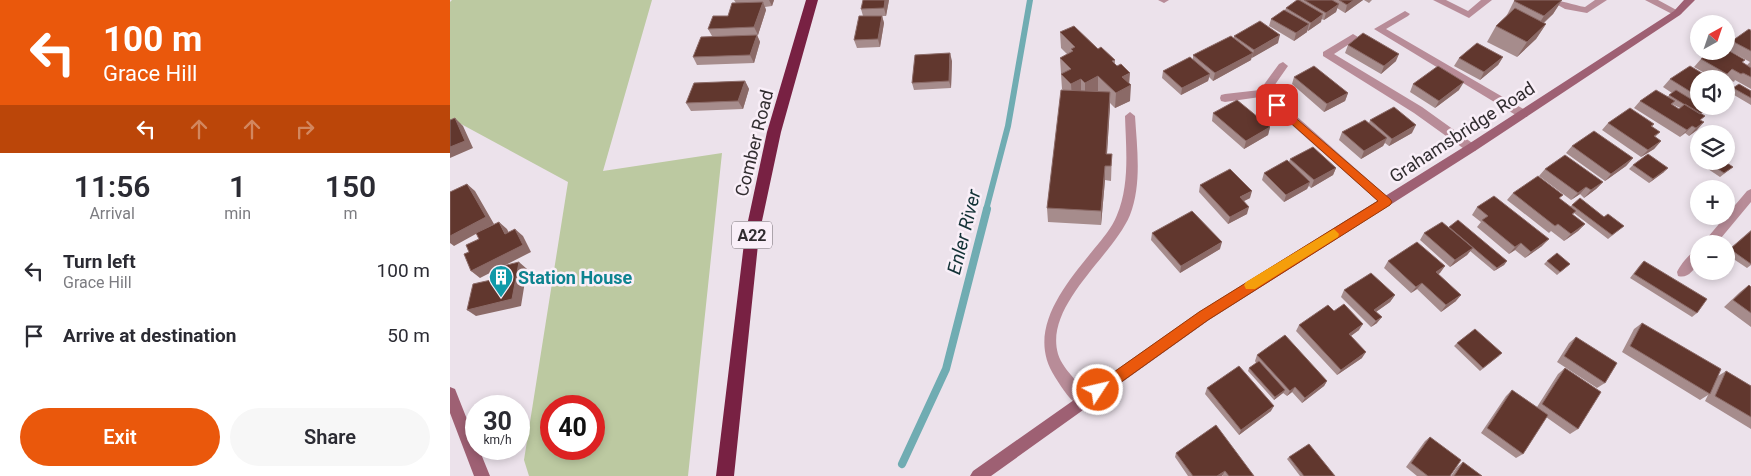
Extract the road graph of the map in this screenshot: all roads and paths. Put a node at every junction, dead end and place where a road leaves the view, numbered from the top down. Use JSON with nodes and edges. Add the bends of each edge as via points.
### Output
{"nodes":[{"id":1,"x":812,"y":0,"type":"edge"},
{"id":2,"x":1438,"y":0,"type":"edge"},
{"id":3,"x":1487,"y":0,"type":"edge"},
{"id":4,"x":1554,"y":0,"type":"edge"},
{"id":5,"x":1602,"y":0,"type":"edge"},
{"id":6,"x":1650,"y":0,"type":"edge"},
{"id":7,"x":1690,"y":0,"type":"edge"},
{"id":8,"x":1677,"y":13,"type":"junction"},
{"id":9,"x":1406,"y":14,"type":"dead end"},
{"id":10,"x":1353,"y":37,"type":"dead end"},
{"id":11,"x":1283,"y":66,"type":"dead end"},
{"id":12,"x":1263,"y":93,"type":"junction"},
{"id":13,"x":1225,"y":98,"type":"dead end"},
{"id":14,"x":1523,"y":114,"type":"junction"},
{"id":15,"x":1130,"y":116,"type":"dead end"},
{"id":16,"x":1472,"y":148,"type":"junction"},
{"id":17,"x":1751,"y":194,"type":"edge"},
{"id":18,"x":1386,"y":202,"type":"junction"},
{"id":19,"x":1716,"y":235,"type":"edge"},
{"id":20,"x":1690,"y":264,"type":"edge"},
{"id":21,"x":1683,"y":272,"type":"dead end"},
{"id":22,"x":450,"y":394,"type":"edge"},
{"id":23,"x":1083,"y":401,"type":"junction"},
{"id":24,"x":482,"y":476,"type":"edge"},
{"id":25,"x":725,"y":476,"type":"edge"},
{"id":26,"x":978,"y":476,"type":"edge"}],
"edges":[{"from":1,"to":25,"type":"highway","name":"Comber Road","number":"A22","via":[[774,132],[752,235]]},
{"from":2,"to":3,"type":"street","via":[[1469,15]]},
{"from":4,"to":5,"type":"street","via":[[1568,7],[1587,10]]},
{"from":6,"to":8,"type":"street"},
{"from":7,"to":8,"type":"street","name":"Grahamsbridge Road"},
{"from":8,"to":14,"type":"street","name":"Grahamsbridge Road"},
{"from":9,"to":14,"type":"street","via":[[1379,29]]},
{"from":10,"to":16,"type":"street","via":[[1327,54],[1418,110]]},
{"from":11,"to":12,"type":"street"},
{"from":12,"to":13,"type":"street"},
{"from":12,"to":18,"type":"street"},
{"from":14,"to":16,"type":"street","name":"Grahamsbridge Road"},
{"from":15,"to":23,"type":"street","via":[[1131,178],[1125,210],[1118,226],[1065,298],[1050,334],[1051,351],[1057,367]]},
{"from":16,"to":18,"type":"street","name":"Grahamsbridge Road"},
{"from":17,"to":19,"type":"street"},
{"from":18,"to":23,"type":"street","name":"Grahamsbridge Road","via":[[1204,316]]},
{"from":20,"to":21,"type":"street"},
{"from":22,"to":24,"type":"street"},
{"from":23,"to":26,"type":"street","name":"Grahamsbridge Road"}]}
